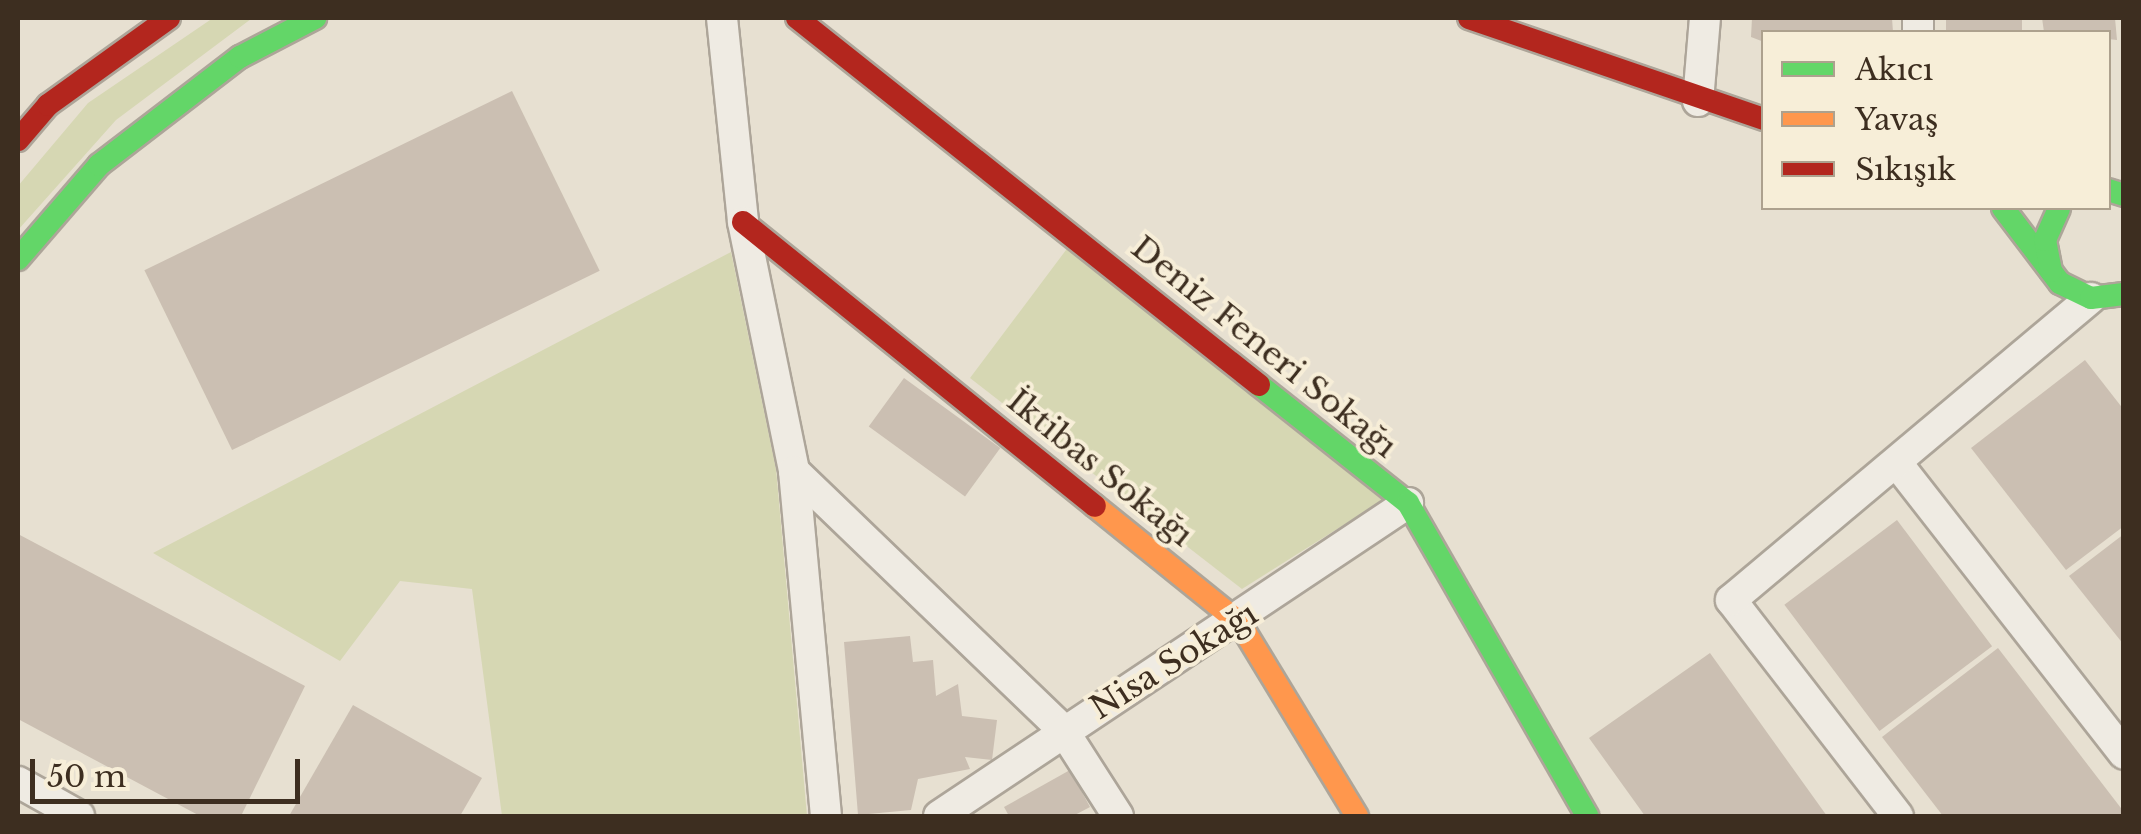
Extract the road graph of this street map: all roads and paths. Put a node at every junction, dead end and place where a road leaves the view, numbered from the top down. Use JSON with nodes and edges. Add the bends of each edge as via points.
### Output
{"nodes":[{"id":1,"x":170,"y":18,"type":"edge"},
{"id":2,"x":316,"y":18,"type":"edge"},
{"id":3,"x":722,"y":18,"type":"edge"},
{"id":4,"x":796,"y":18,"type":"edge"},
{"id":5,"x":1469,"y":18,"type":"edge"},
{"id":6,"x":1705,"y":18,"type":"edge"},
{"id":7,"x":1698,"y":101,"type":"junction"},
{"id":8,"x":1761,"y":118,"type":"edge"},
{"id":9,"x":18,"y":140,"type":"edge"},
{"id":10,"x":2005,"y":210,"type":"edge"},
{"id":11,"x":2058,"y":210,"type":"edge"},
{"id":12,"x":744,"y":222,"type":"junction"},
{"id":13,"x":18,"y":258,"type":"edge"},
{"id":14,"x":2051,"y":271,"type":"junction"},
{"id":15,"x":2111,"y":303,"type":"edge"},
{"id":16,"x":1900,"y":467,"type":"junction"},
{"id":17,"x":794,"y":471,"type":"junction"},
{"id":18,"x":1408,"y":503,"type":"junction"},
{"id":19,"x":1239,"y":622,"type":"junction"},
{"id":20,"x":1064,"y":730,"type":"junction"},
{"id":21,"x":2124,"y":754,"type":"edge"},
{"id":22,"x":18,"y":782,"type":"edge"},
{"id":23,"x":79,"y":816,"type":"edge"},
{"id":24,"x":826,"y":816,"type":"edge"},
{"id":25,"x":939,"y":816,"type":"edge"},
{"id":26,"x":1118,"y":816,"type":"edge"},
{"id":27,"x":1357,"y":816,"type":"edge"},
{"id":28,"x":1587,"y":816,"type":"edge"},
{"id":29,"x":1898,"y":816,"type":"edge"}],
"edges":[{"from":1,"to":9,"type":"street","via":[[48,105]]},
{"from":2,"to":13,"type":"street","via":[[240,57],[99,164]]},
{"from":3,"to":12,"type":"street"},
{"from":4,"to":18,"type":"street","name":"Deniz Feneri Sokağı"},
{"from":5,"to":7,"type":"street"},
{"from":6,"to":7,"type":"street"},
{"from":7,"to":8,"type":"street"},
{"from":10,"to":14,"type":"street"},
{"from":11,"to":14,"type":"street","via":[[2045,240]]},
{"from":12,"to":17,"type":"street"},
{"from":12,"to":19,"type":"street","name":"İktibas Sokağı"},
{"from":14,"to":15,"type":"street"},
{"from":15,"to":16,"type":"street"},
{"from":16,"to":21,"type":"street"},
{"from":16,"to":29,"type":"street","via":[[1731,600]]},
{"from":17,"to":20,"type":"street"},
{"from":17,"to":24,"type":"street"},
{"from":18,"to":19,"type":"street","name":"Nisa Sokağı"},
{"from":18,"to":28,"type":"street","name":"Deniz Feneri Sokağı"},
{"from":19,"to":20,"type":"street","name":"Nisa Sokağı"},
{"from":19,"to":27,"type":"street","name":"İktibas Sokağı"},
{"from":20,"to":25,"type":"street","name":"Nisa Sokağı"},
{"from":20,"to":26,"type":"street"},
{"from":22,"to":23,"type":"street"}]}
